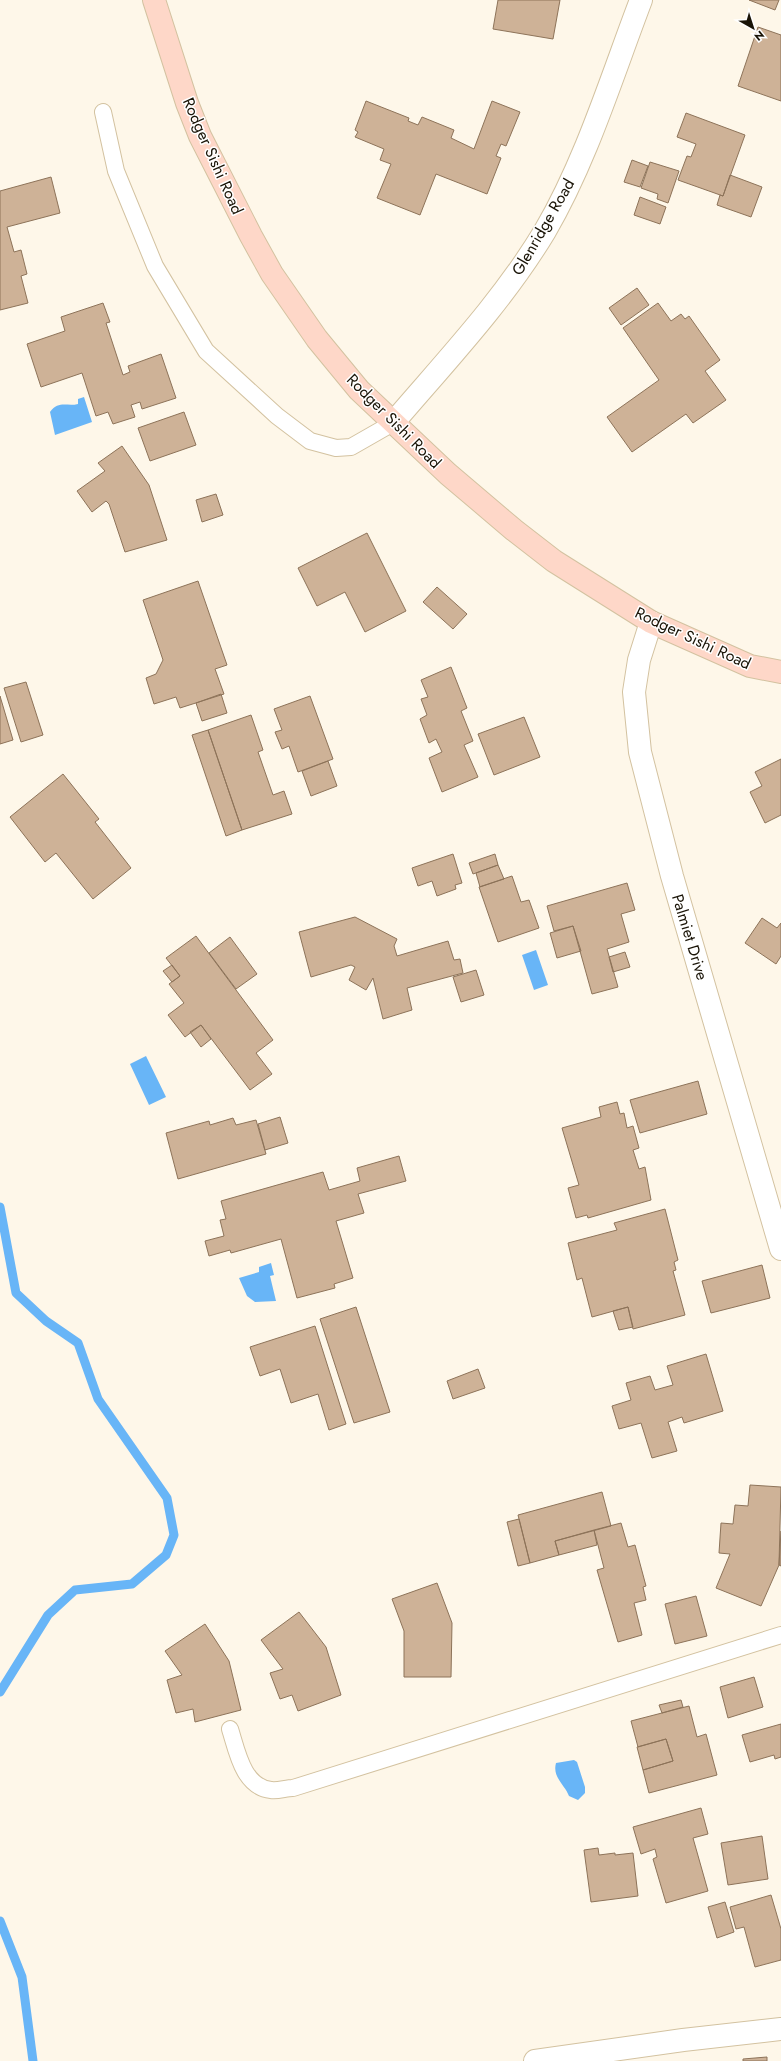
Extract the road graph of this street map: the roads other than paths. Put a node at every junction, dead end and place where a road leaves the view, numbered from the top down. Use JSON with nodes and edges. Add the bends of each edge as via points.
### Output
{"nodes":[{"id":1,"x":154,"y":0,"type":"edge"},
{"id":2,"x":641,"y":0,"type":"edge"},
{"id":3,"x":103,"y":112,"type":"dead end"},
{"id":4,"x":393,"y":423,"type":"junction"},
{"id":5,"x":651,"y":622,"type":"junction"},
{"id":6,"x":781,"y":672,"type":"edge"},
{"id":7,"x":781,"y":1249,"type":"edge"},
{"id":8,"x":781,"y":1635,"type":"edge"},
{"id":9,"x":230,"y":1729,"type":"dead end"},
{"id":10,"x":781,"y":2029,"type":"edge"},
{"id":11,"x":535,"y":2061,"type":"edge"}],
"edges":[{"from":1,"to":4,"type":"main road","name":"Rodger Sishi Road","via":[[200,136],[250,236],[272,274],[317,339],[359,390]]},
{"from":2,"to":4,"type":"street","name":"Glenridge Road","via":[[573,178],[545,231],[512,280]]},
{"from":3,"to":4,"type":"lane","via":[[116,171],[155,266],[206,351],[277,416],[310,440],[336,448],[351,447]]},
{"from":4,"to":5,"type":"main road","name":"Rodger Sishi Road","via":[[448,474],[536,548]]},
{"from":5,"to":6,"type":"main road","name":"Rodger Sishi Road","via":[[750,666]]},
{"from":5,"to":7,"type":"street","name":"Palmiet Drive","via":[[639,660],[634,692],[640,752],[672,876]]},
{"from":8,"to":9,"type":"lane","via":[[293,1788],[271,1790],[259,1786],[250,1779],[245,1772]]},
{"from":10,"to":11,"type":"street"}]}
